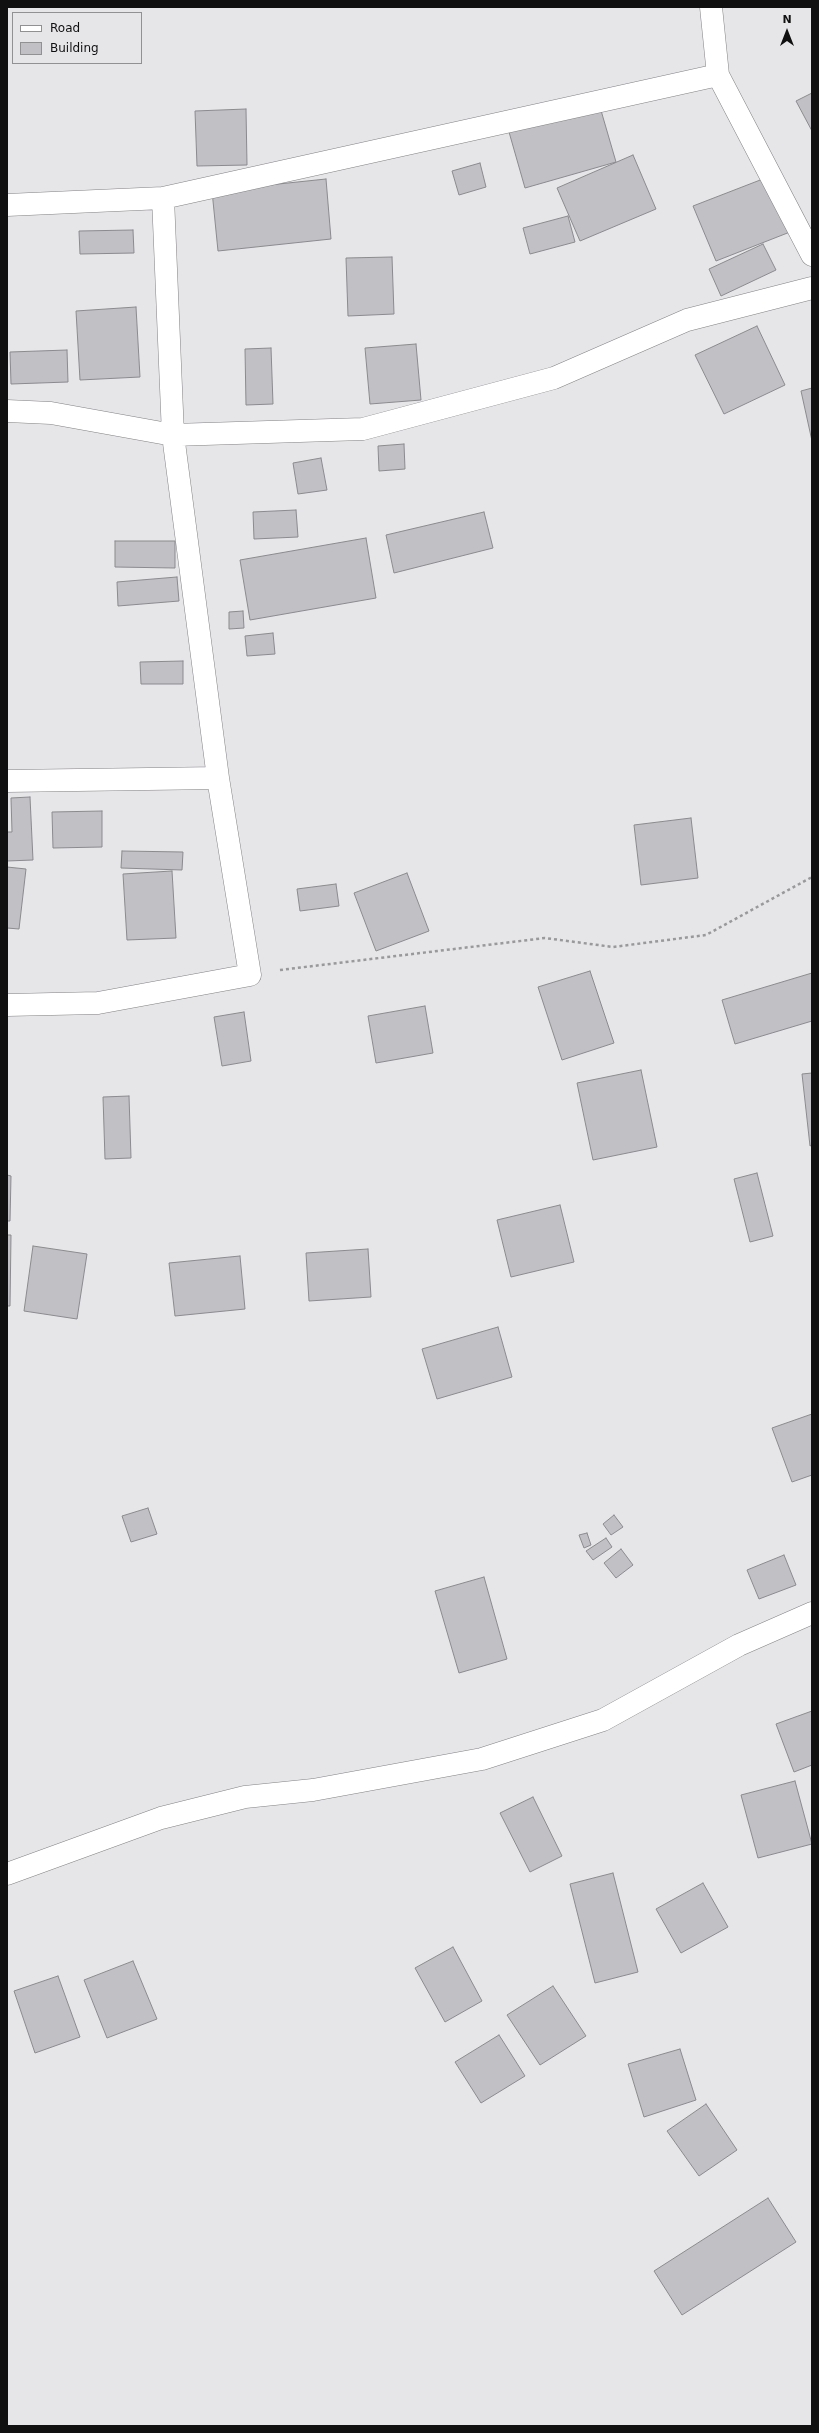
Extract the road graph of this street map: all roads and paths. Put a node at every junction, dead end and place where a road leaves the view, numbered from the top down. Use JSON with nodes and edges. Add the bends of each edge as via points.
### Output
{"nodes":[{"id":1,"x":711,"y":7,"type":"edge"},
{"id":2,"x":718,"y":75,"type":"junction"},
{"id":3,"x":163,"y":198,"type":"junction"},
{"id":4,"x":7,"y":205,"type":"edge"},
{"id":5,"x":812,"y":255,"type":"edge"},
{"id":6,"x":812,"y":288,"type":"edge"},
{"id":7,"x":7,"y":412,"type":"edge"},
{"id":8,"x":173,"y":435,"type":"junction"},
{"id":9,"x":218,"y":778,"type":"junction"},
{"id":10,"x":7,"y":781,"type":"edge"},
{"id":11,"x":812,"y":877,"type":"edge"},
{"id":12,"x":250,"y":975,"type":"junction"},
{"id":13,"x":7,"y":1005,"type":"edge"},
{"id":14,"x":812,"y":1613,"type":"edge"},
{"id":15,"x":7,"y":1874,"type":"edge"}],
"edges":[{"from":1,"to":2,"type":"street"},
{"from":2,"to":3,"type":"street"},
{"from":2,"to":5,"type":"street"},
{"from":3,"to":4,"type":"street"},
{"from":3,"to":8,"type":"street"},
{"from":6,"to":8,"type":"street","via":[[686,320],[554,378],[362,429]]},
{"from":7,"to":8,"type":"street","via":[[51,413]]},
{"from":8,"to":9,"type":"street"},
{"from":9,"to":10,"type":"street"},
{"from":9,"to":12,"type":"street"},
{"from":11,"to":12,"type":"path","via":[[706,935],[613,947],[545,938],[402,957],[327,963]]},
{"from":12,"to":13,"type":"street","via":[[98,1003]]},
{"from":14,"to":15,"type":"street","via":[[739,1645],[603,1720],[490,1757],[313,1790],[244,1797],[161,1818]]}]}
